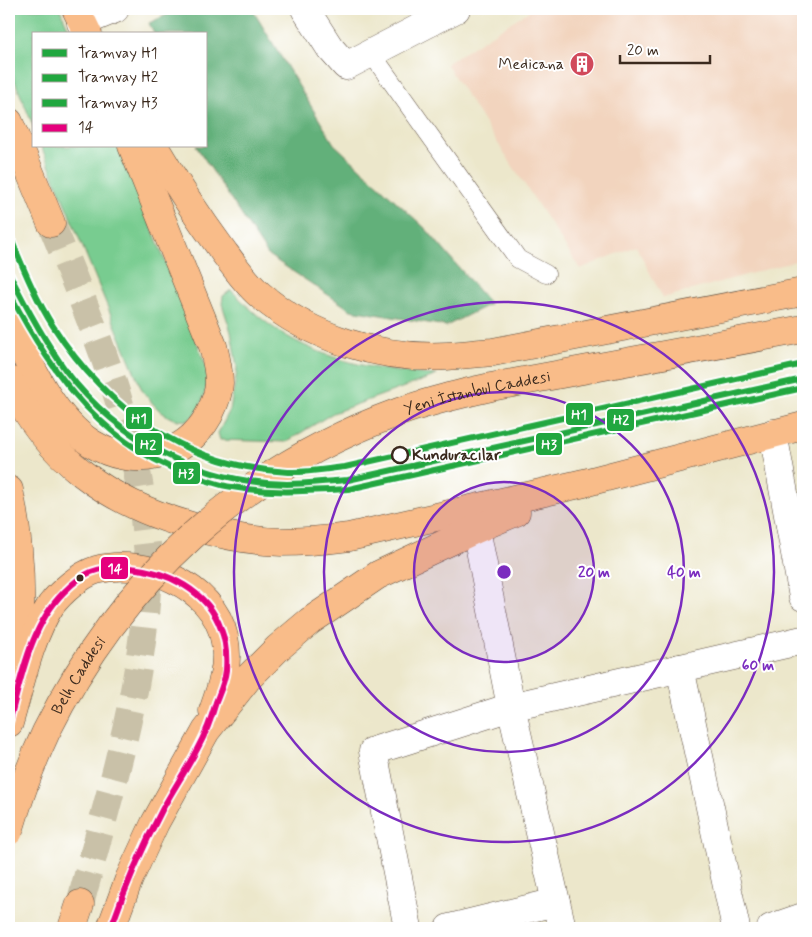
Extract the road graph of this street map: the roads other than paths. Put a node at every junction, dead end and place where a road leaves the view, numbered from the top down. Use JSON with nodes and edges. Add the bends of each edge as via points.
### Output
{"nodes":[{"id":1,"x":115,"y":9,"type":"edge"},
{"id":2,"x":305,"y":9,"type":"edge"},
{"id":3,"x":456,"y":9,"type":"edge"},
{"id":4,"x":83,"y":25,"type":"edge"},
{"id":5,"x":371,"y":53,"type":"junction"},
{"id":6,"x":9,"y":122,"type":"edge"},
{"id":7,"x":133,"y":148,"type":"edge"},
{"id":8,"x":155,"y":148,"type":"edge"},
{"id":9,"x":51,"y":223,"type":"tunnel mouth"},
{"id":10,"x":546,"y":274,"type":"dead end"},
{"id":11,"x":803,"y":292,"type":"edge"},
{"id":12,"x":9,"y":322,"type":"edge"},
{"id":13,"x":803,"y":330,"type":"edge"},
{"id":14,"x":9,"y":380,"type":"edge"},
{"id":15,"x":803,"y":426,"type":"edge"},
{"id":16,"x":773,"y":432,"type":"junction"},
{"id":17,"x":584,"y":483,"type":"junction"},
{"id":18,"x":9,"y":490,"type":"edge"},
{"id":19,"x":476,"y":529,"type":"junction"},
{"id":20,"x":185,"y":542,"type":"joint"},
{"id":21,"x":803,"y":597,"type":"edge"},
{"id":22,"x":803,"y":640,"type":"edge"},
{"id":23,"x":680,"y":668,"type":"junction"},
{"id":24,"x":511,"y":707,"type":"junction"},
{"id":25,"x":10,"y":717,"type":"edge"},
{"id":26,"x":206,"y":731,"type":"junction"},
{"id":27,"x":9,"y":831,"type":"edge"},
{"id":28,"x":556,"y":902,"type":"junction"},
{"id":29,"x":803,"y":918,"type":"edge"},
{"id":30,"x":116,"y":927,"type":"edge"},
{"id":31,"x":408,"y":928,"type":"edge"},
{"id":32,"x":449,"y":928,"type":"edge"},
{"id":33,"x":562,"y":928,"type":"edge"},
{"id":34,"x":736,"y":928,"type":"edge"},
{"id":35,"x":771,"y":928,"type":"edge"}],
"edges":[{"from":1,"to":4,"type":"street"},
{"from":2,"to":5,"type":"street","via":[[346,66]]},
{"from":3,"to":5,"type":"street"},
{"from":5,"to":10,"type":"lane","via":[[518,259]]},
{"from":6,"to":9,"type":"main road"},
{"from":7,"to":12,"type":"main road","via":[[218,364],[219,384],[205,422],[187,441],[162,455],[141,457],[108,451],[78,432],[55,405],[36,377]]},
{"from":8,"to":11,"type":"main road","via":[[208,230],[259,294],[295,320],[365,348],[405,355],[493,352]]},
{"from":13,"to":20,"type":"main road","name":"Yeni İstanbul Caddesi","bridge":true,"via":[[491,387],[399,412],[315,449],[275,473],[242,494]]},
{"from":14,"to":17,"type":"main road","via":[[47,440],[95,484],[151,512],[212,532],[246,539],[297,542],[349,537]]},
{"from":15,"to":16,"type":"main road"},
{"from":16,"to":17,"type":"main road"},
{"from":16,"to":21,"type":"street"},
{"from":17,"to":19,"type":"main road"},
{"from":18,"to":25,"type":"main road","via":[[21,565],[22,605]]},
{"from":19,"to":24,"type":"street"},
{"from":19,"to":26,"type":"main road","via":[[378,576],[310,621],[248,678]]},
{"from":20,"to":27,"type":"main road","name":"Belh Caddesi","bridge":true,"via":[[122,611],[76,676],[31,765]]},
{"from":22,"to":23,"type":"street"},
{"from":23,"to":24,"type":"street"},
{"from":23,"to":34,"type":"street"},
{"from":24,"to":28,"type":"street"},
{"from":24,"to":31,"type":"street","via":[[374,751]]},
{"from":25,"to":26,"type":"main road","via":[[36,635],[52,605],[79,579],[96,570],[133,568],[170,576],[186,585],[198,594],[219,623],[224,635],[226,670]]},
{"from":26,"to":30,"type":"main road","via":[[155,823],[129,879]]},
{"from":28,"to":32,"type":"street"},
{"from":28,"to":33,"type":"street"},
{"from":29,"to":35,"type":"street"}]}
